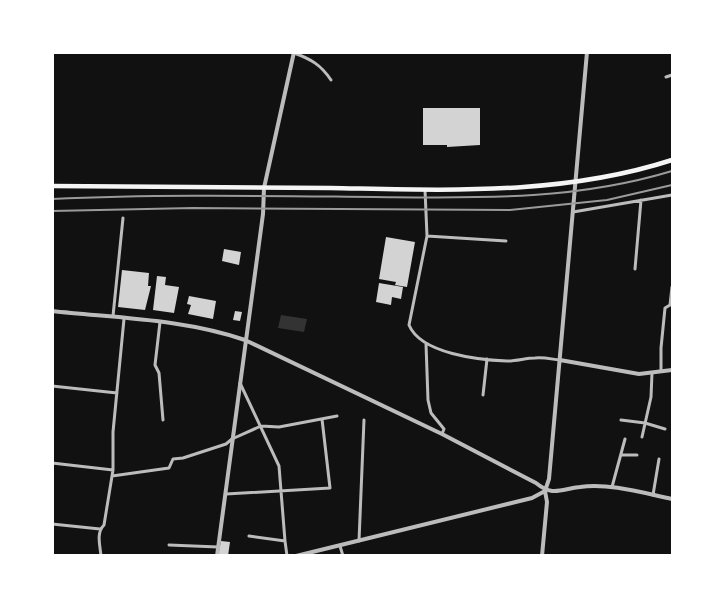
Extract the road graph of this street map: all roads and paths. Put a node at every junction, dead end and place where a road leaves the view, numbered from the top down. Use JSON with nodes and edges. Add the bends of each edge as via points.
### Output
{"nodes":[{"id":1,"x":587,"y":52,"type":"edge"},
{"id":2,"x":294,"y":53,"type":"edge"},
{"id":3,"x":672,"y":75,"type":"edge"},
{"id":4,"x":666,"y":77,"type":"dead end"},
{"id":5,"x":331,"y":80,"type":"dead end"},
{"id":6,"x":672,"y":160,"type":"edge"},
{"id":7,"x":576,"y":183,"type":"junction"},
{"id":8,"x":52,"y":186,"type":"edge"},
{"id":9,"x":264,"y":188,"type":"junction"},
{"id":10,"x":425,"y":190,"type":"junction"},
{"id":11,"x":672,"y":195,"type":"edge"},
{"id":12,"x":641,"y":201,"type":"junction"},
{"id":13,"x":573,"y":212,"type":"junction"},
{"id":14,"x":123,"y":218,"type":"dead end"},
{"id":15,"x":427,"y":237,"type":"junction"},
{"id":16,"x":506,"y":241,"type":"dead end"},
{"id":17,"x":635,"y":269,"type":"dead end"},
{"id":18,"x":672,"y":287,"type":"edge"},
{"id":19,"x":671,"y":305,"type":"edge"},
{"id":20,"x":52,"y":311,"type":"edge"},
{"id":21,"x":113,"y":318,"type":"junction"},
{"id":22,"x":124,"y":319,"type":"junction"},
{"id":23,"x":160,"y":322,"type":"junction"},
{"id":24,"x":245,"y":340,"type":"junction"},
{"id":25,"x":426,"y":344,"type":"junction"},
{"id":26,"x":487,"y":359,"type":"junction"},
{"id":27,"x":560,"y":360,"type":"junction"},
{"id":28,"x":672,"y":370,"type":"edge"},
{"id":29,"x":661,"y":371,"type":"junction"},
{"id":30,"x":652,"y":373,"type":"junction"},
{"id":31,"x":240,"y":381,"type":"junction"},
{"id":32,"x":52,"y":386,"type":"edge"},
{"id":33,"x":117,"y":393,"type":"junction"},
{"id":34,"x":483,"y":395,"type":"dead end"},
{"id":35,"x":337,"y":416,"type":"dead end"},
{"id":36,"x":322,"y":419,"type":"junction"},
{"id":37,"x":163,"y":420,"type":"dead end"},
{"id":38,"x":364,"y":420,"type":"dead end"},
{"id":39,"x":621,"y":420,"type":"dead end"},
{"id":40,"x":645,"y":423,"type":"junction"},
{"id":41,"x":261,"y":426,"type":"junction"},
{"id":42,"x":665,"y":429,"type":"dead end"},
{"id":43,"x":442,"y":434,"type":"junction"},
{"id":44,"x":642,"y":437,"type":"dead end"},
{"id":45,"x":232,"y":439,"type":"junction"},
{"id":46,"x":625,"y":439,"type":"dead end"},
{"id":47,"x":621,"y":455,"type":"junction"},
{"id":48,"x":637,"y":455,"type":"dead end"},
{"id":49,"x":659,"y":459,"type":"dead end"},
{"id":50,"x":52,"y":463,"type":"edge"},
{"id":51,"x":112,"y":470,"type":"junction"},
{"id":52,"x":112,"y":476,"type":"junction"},
{"id":53,"x":612,"y":488,"type":"junction"},
{"id":54,"x":281,"y":491,"type":"junction"},
{"id":55,"x":545,"y":491,"type":"junction"},
{"id":56,"x":226,"y":494,"type":"junction"},
{"id":57,"x":652,"y":495,"type":"junction"},
{"id":58,"x":672,"y":499,"type":"edge"},
{"id":59,"x":52,"y":524,"type":"edge"},
{"id":60,"x":100,"y":529,"type":"junction"},
{"id":61,"x":249,"y":536,"type":"dead end"},
{"id":62,"x":285,"y":541,"type":"junction"},
{"id":63,"x":359,"y":542,"type":"junction"},
{"id":64,"x":169,"y":545,"type":"dead end"},
{"id":65,"x":340,"y":546,"type":"junction"},
{"id":66,"x":218,"y":547,"type":"junction"},
{"id":67,"x":314,"y":554,"type":"edge"},
{"id":68,"x":101,"y":555,"type":"edge"},
{"id":69,"x":217,"y":555,"type":"edge"},
{"id":70,"x":287,"y":555,"type":"edge"},
{"id":71,"x":296,"y":555,"type":"edge"},
{"id":72,"x":343,"y":555,"type":"edge"},
{"id":73,"x":542,"y":555,"type":"edge"}],
"edges":[{"from":1,"to":7,"type":"street"},
{"from":2,"to":5,"type":"street","via":[[311,59]]},
{"from":2,"to":9,"type":"street"},
{"from":3,"to":4,"type":"street"},
{"from":6,"to":7,"type":"main road"},
{"from":7,"to":10,"type":"main road","via":[[522,189]]},
{"from":7,"to":13,"type":"street"},
{"from":8,"to":9,"type":"main road"},
{"from":9,"to":10,"type":"main road"},
{"from":9,"to":24,"type":"street"},
{"from":10,"to":15,"type":"street"},
{"from":11,"to":12,"type":"street"},
{"from":12,"to":13,"type":"street"},
{"from":12,"to":17,"type":"street"},
{"from":13,"to":27,"type":"street"},
{"from":14,"to":21,"type":"street"},
{"from":15,"to":16,"type":"street"},
{"from":15,"to":25,"type":"street","via":[[409,325]]},
{"from":18,"to":19,"type":"street"},
{"from":19,"to":29,"type":"street","via":[[664,308]]},
{"from":20,"to":21,"type":"street"},
{"from":21,"to":22,"type":"street"},
{"from":22,"to":23,"type":"street"},
{"from":22,"to":33,"type":"street"},
{"from":23,"to":24,"type":"street"},
{"from":23,"to":37,"type":"street","via":[[155,365]]},
{"from":24,"to":31,"type":"street"},
{"from":24,"to":43,"type":"street"},
{"from":25,"to":26,"type":"street"},
{"from":25,"to":43,"type":"street","via":[[431,413],[444,429]]},
{"from":26,"to":27,"type":"street"},
{"from":26,"to":34,"type":"street"},
{"from":27,"to":30,"type":"street"},
{"from":27,"to":55,"type":"street"},
{"from":28,"to":29,"type":"street"},
{"from":29,"to":30,"type":"street"},
{"from":30,"to":40,"type":"street"},
{"from":31,"to":41,"type":"street"},
{"from":31,"to":45,"type":"street"},
{"from":32,"to":33,"type":"street"},
{"from":33,"to":51,"type":"street"},
{"from":35,"to":36,"type":"street"},
{"from":36,"to":41,"type":"street","via":[[279,428]]},
{"from":36,"to":54,"type":"street","via":[[330,488]]},
{"from":38,"to":63,"type":"street"},
{"from":39,"to":40,"type":"street"},
{"from":40,"to":42,"type":"street"},
{"from":40,"to":44,"type":"street"},
{"from":41,"to":45,"type":"street"},
{"from":41,"to":54,"type":"street","via":[[279,466]]},
{"from":43,"to":55,"type":"street"},
{"from":45,"to":52,"type":"street","via":[[173,459],[169,468]]},
{"from":45,"to":56,"type":"street"},
{"from":46,"to":47,"type":"street"},
{"from":47,"to":48,"type":"street"},
{"from":47,"to":53,"type":"street"},
{"from":49,"to":57,"type":"street"},
{"from":50,"to":51,"type":"street"},
{"from":51,"to":52,"type":"street"},
{"from":52,"to":60,"type":"street","via":[[104,525]]},
{"from":53,"to":55,"type":"street"},
{"from":53,"to":57,"type":"street"},
{"from":54,"to":56,"type":"street"},
{"from":54,"to":62,"type":"street"},
{"from":55,"to":63,"type":"street","via":[[532,498]]},
{"from":55,"to":73,"type":"street"},
{"from":56,"to":66,"type":"street"},
{"from":57,"to":58,"type":"street"},
{"from":59,"to":60,"type":"street"},
{"from":60,"to":68,"type":"street"},
{"from":61,"to":62,"type":"street"},
{"from":62,"to":70,"type":"street"},
{"from":63,"to":65,"type":"street"},
{"from":64,"to":66,"type":"street"},
{"from":65,"to":67,"type":"street"},
{"from":65,"to":72,"type":"street"},
{"from":66,"to":69,"type":"street"},
{"from":67,"to":71,"type":"street"}]}
